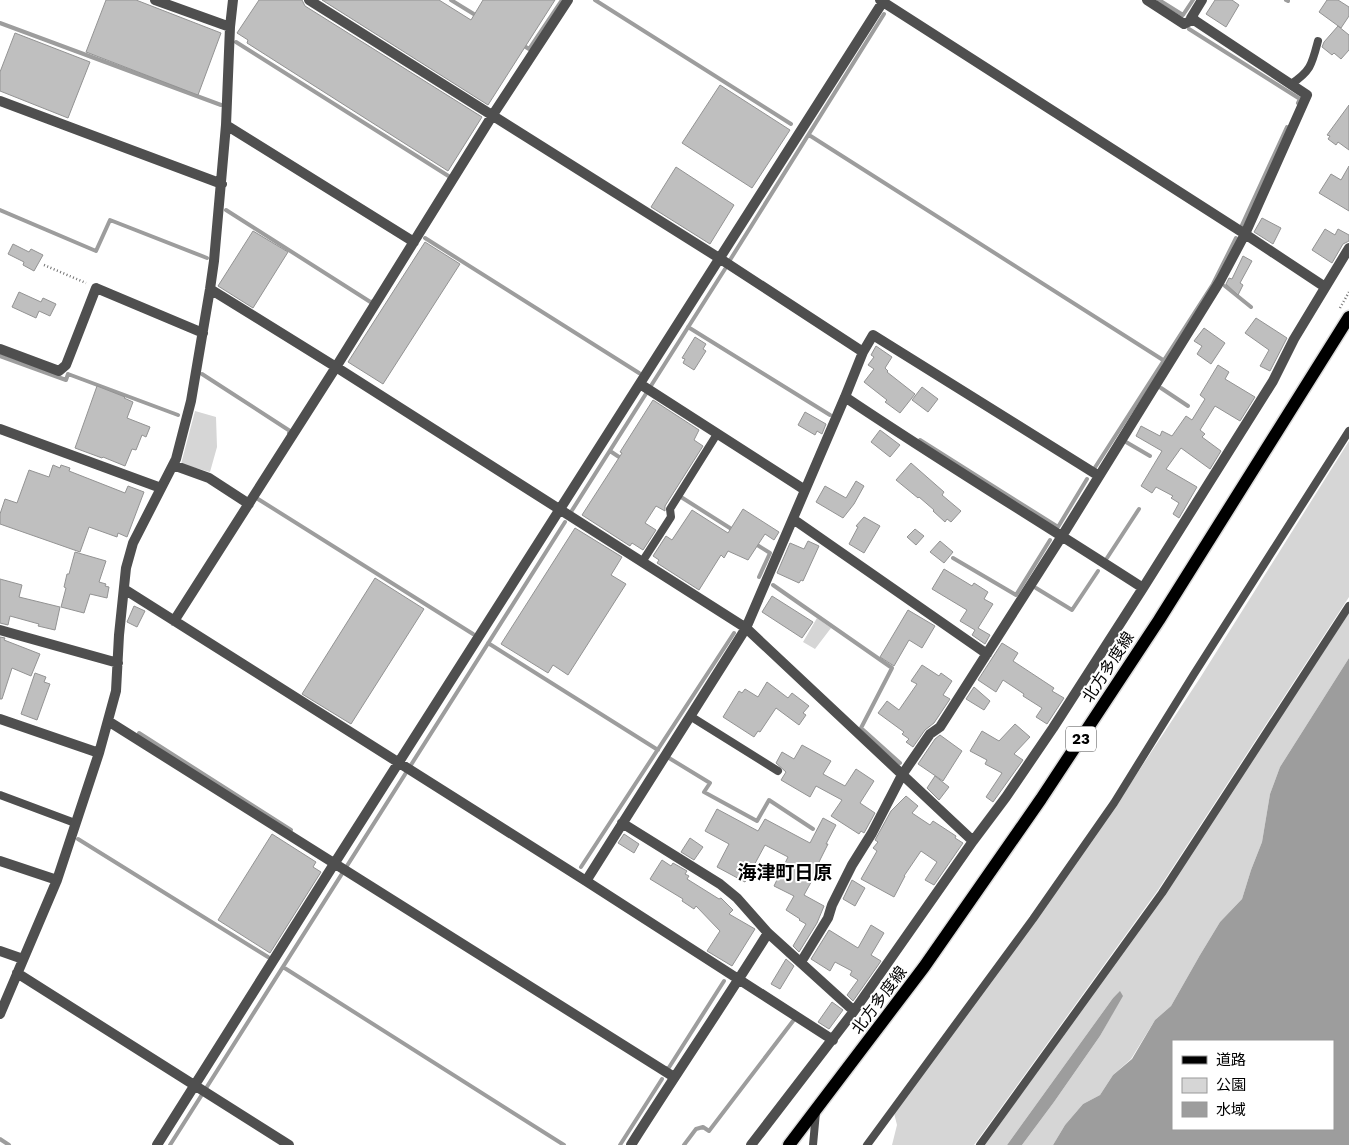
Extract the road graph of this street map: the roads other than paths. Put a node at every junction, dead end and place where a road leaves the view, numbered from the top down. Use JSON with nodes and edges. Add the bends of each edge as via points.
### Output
{"nodes":[{"id":1,"x":155,"y":0,"type":"edge"},
{"id":2,"x":233,"y":0,"type":"edge"},
{"id":3,"x":309,"y":0,"type":"edge"},
{"id":4,"x":568,"y":0,"type":"edge"},
{"id":5,"x":1147,"y":0,"type":"edge"},
{"id":6,"x":1202,"y":0,"type":"edge"},
{"id":7,"x":882,"y":1,"type":"edge"},
{"id":8,"x":1194,"y":19,"type":"junction"},
{"id":9,"x":230,"y":27,"type":"junction"},
{"id":10,"x":1318,"y":41,"type":"dead end"},
{"id":11,"x":1291,"y":84,"type":"junction"},
{"id":12,"x":0,"y":101,"type":"edge"},
{"id":13,"x":492,"y":116,"type":"junction"},
{"id":14,"x":226,"y":125,"type":"junction"},
{"id":15,"x":222,"y":184,"type":"junction"},
{"id":16,"x":1245,"y":234,"type":"junction"},
{"id":17,"x":414,"y":242,"type":"junction"},
{"id":18,"x":1349,"y":248,"type":"edge"},
{"id":19,"x":719,"y":258,"type":"junction"},
{"id":20,"x":1325,"y":287,"type":"junction"},
{"id":21,"x":210,"y":289,"type":"junction"},
{"id":22,"x":1344,"y":313,"type":"edge"},
{"id":23,"x":203,"y":333,"type":"junction"},
{"id":24,"x":0,"y":349,"type":"edge"},
{"id":25,"x":863,"y":352,"type":"junction"},
{"id":26,"x":336,"y":367,"type":"junction"},
{"id":27,"x":641,"y":385,"type":"junction"},
{"id":28,"x":845,"y":397,"type":"junction"},
{"id":29,"x":0,"y":429,"type":"edge"},
{"id":30,"x":1349,"y":431,"type":"edge"},
{"id":31,"x":717,"y":434,"type":"junction"},
{"id":32,"x":174,"y":465,"type":"junction"},
{"id":33,"x":1099,"y":476,"type":"junction"},
{"id":34,"x":161,"y":488,"type":"junction"},
{"id":35,"x":805,"y":490,"type":"junction"},
{"id":36,"x":249,"y":504,"type":"junction"},
{"id":37,"x":560,"y":510,"type":"junction"},
{"id":38,"x":792,"y":519,"type":"junction"},
{"id":39,"x":1062,"y":536,"type":"junction"},
{"id":40,"x":642,"y":562,"type":"junction"},
{"id":41,"x":1143,"y":588,"type":"junction"},
{"id":42,"x":124,"y":589,"type":"junction"},
{"id":43,"x":1349,"y":606,"type":"edge"},
{"id":44,"x":174,"y":622,"type":"junction"},
{"id":45,"x":746,"y":628,"type":"junction"},
{"id":46,"x":0,"y":630,"type":"edge"},
{"id":47,"x":987,"y":654,"type":"junction"},
{"id":48,"x":118,"y":663,"type":"junction"},
{"id":49,"x":690,"y":716,"type":"junction"},
{"id":50,"x":0,"y":719,"type":"edge"},
{"id":51,"x":108,"y":722,"type":"junction"},
{"id":52,"x":99,"y":753,"type":"junction"},
{"id":53,"x":401,"y":765,"type":"junction"},
{"id":54,"x":778,"y":771,"type":"dead end"},
{"id":55,"x":902,"y":775,"type":"junction"},
{"id":56,"x":0,"y":795,"type":"edge"},
{"id":57,"x":75,"y":823,"type":"junction"},
{"id":58,"x":622,"y":823,"type":"junction"},
{"id":59,"x":973,"y":841,"type":"junction"},
{"id":60,"x":0,"y":860,"type":"edge"},
{"id":61,"x":337,"y":865,"type":"junction"},
{"id":62,"x":57,"y":880,"type":"junction"},
{"id":63,"x":586,"y":880,"type":"junction"},
{"id":64,"x":768,"y":933,"type":"junction"},
{"id":65,"x":0,"y":951,"type":"edge"},
{"id":66,"x":23,"y":959,"type":"junction"},
{"id":67,"x":801,"y":962,"type":"junction"},
{"id":68,"x":17,"y":973,"type":"junction"},
{"id":69,"x":739,"y":979,"type":"junction"},
{"id":70,"x":854,"y":1011,"type":"junction"},
{"id":71,"x":0,"y":1014,"type":"edge"},
{"id":72,"x":833,"y":1040,"type":"junction"},
{"id":73,"x":674,"y":1077,"type":"junction"},
{"id":74,"x":197,"y":1087,"type":"junction"},
{"id":75,"x":816,"y":1109,"type":"junction"},
{"id":76,"x":157,"y":1145,"type":"edge"},
{"id":77,"x":289,"y":1145,"type":"edge"},
{"id":78,"x":631,"y":1145,"type":"edge"},
{"id":79,"x":751,"y":1145,"type":"edge"},
{"id":80,"x":789,"y":1145,"type":"edge"},
{"id":81,"x":813,"y":1145,"type":"edge"},
{"id":82,"x":867,"y":1145,"type":"edge"},
{"id":83,"x":980,"y":1145,"type":"edge"}],
"edges":[{"from":1,"to":9,"type":"street"},
{"from":2,"to":9,"type":"street"},
{"from":3,"to":13,"type":"street"},
{"from":4,"to":13,"type":"street"},
{"from":5,"to":8,"type":"street","via":[[1184,24]]},
{"from":6,"to":8,"type":"street","via":[[1191,18]]},
{"from":7,"to":16,"type":"street"},
{"from":7,"to":19,"type":"street"},
{"from":8,"to":11,"type":"street"},
{"from":9,"to":14,"type":"street"},
{"from":10,"to":11,"type":"lane","via":[[1308,71]]},
{"from":11,"to":16,"type":"street","via":[[1307,95]]},
{"from":12,"to":15,"type":"street"},
{"from":13,"to":17,"type":"street"},
{"from":13,"to":19,"type":"street"},
{"from":14,"to":15,"type":"street"},
{"from":14,"to":17,"type":"street"},
{"from":15,"to":21,"type":"street"},
{"from":16,"to":20,"type":"street"},
{"from":16,"to":33,"type":"street","via":[[1220,281]]},
{"from":17,"to":26,"type":"street"},
{"from":18,"to":20,"type":"street"},
{"from":19,"to":25,"type":"street"},
{"from":19,"to":27,"type":"street"},
{"from":20,"to":41,"type":"street","via":[[1273,381]]},
{"from":21,"to":23,"type":"street"},
{"from":21,"to":26,"type":"street"},
{"from":22,"to":75,"type":"main road","name":"北方多度線","number":"23","via":[[1160,620],[924,967]]},
{"from":23,"to":24,"type":"street","via":[[96,288],[66,365],[59,372]]},
{"from":23,"to":32,"type":"street","via":[[191,401]]},
{"from":25,"to":28,"type":"street"},
{"from":25,"to":33,"type":"street","via":[[873,335]]},
{"from":26,"to":36,"type":"street"},
{"from":26,"to":37,"type":"street"},
{"from":27,"to":31,"type":"street"},
{"from":27,"to":37,"type":"street"},
{"from":28,"to":35,"type":"street"},
{"from":28,"to":39,"type":"street"},
{"from":29,"to":34,"type":"street"},
{"from":30,"to":82,"type":"lane","via":[[1114,803]]},
{"from":31,"to":35,"type":"street"},
{"from":31,"to":40,"type":"lane","via":[[670,509],[671,517]]},
{"from":32,"to":34,"type":"street"},
{"from":32,"to":36,"type":"street","via":[[209,478]]},
{"from":33,"to":39,"type":"street"},
{"from":34,"to":42,"type":"street","via":[[133,543]]},
{"from":35,"to":38,"type":"street"},
{"from":36,"to":44,"type":"street"},
{"from":37,"to":40,"type":"street"},
{"from":37,"to":53,"type":"street"},
{"from":38,"to":45,"type":"street"},
{"from":38,"to":47,"type":"street"},
{"from":39,"to":41,"type":"street"},
{"from":39,"to":47,"type":"street"},
{"from":40,"to":45,"type":"street"},
{"from":41,"to":59,"type":"street","via":[[1053,728]]},
{"from":42,"to":44,"type":"street"},
{"from":42,"to":48,"type":"street"},
{"from":43,"to":83,"type":"lane","via":[[1162,892]]},
{"from":44,"to":53,"type":"street"},
{"from":45,"to":49,"type":"street"},
{"from":45,"to":55,"type":"street"},
{"from":46,"to":48,"type":"street"},
{"from":47,"to":55,"type":"street","via":[[940,727],[930,734]]},
{"from":48,"to":51,"type":"street","via":[[116,691]]},
{"from":49,"to":54,"type":"lane"},
{"from":49,"to":58,"type":"street"},
{"from":50,"to":52,"type":"street"},
{"from":51,"to":52,"type":"street"},
{"from":51,"to":61,"type":"street"},
{"from":52,"to":57,"type":"street"},
{"from":53,"to":61,"type":"street"},
{"from":53,"to":63,"type":"street"},
{"from":55,"to":59,"type":"street"},
{"from":55,"to":67,"type":"street","via":[[852,865],[828,918]]},
{"from":56,"to":57,"type":"lane"},
{"from":57,"to":62,"type":"street"},
{"from":58,"to":63,"type":"street"},
{"from":58,"to":64,"type":"street","via":[[720,884]]},
{"from":59,"to":70,"type":"street"},
{"from":60,"to":62,"type":"street"},
{"from":61,"to":73,"type":"street"},
{"from":61,"to":74,"type":"street"},
{"from":62,"to":66,"type":"street"},
{"from":63,"to":69,"type":"street"},
{"from":64,"to":67,"type":"street"},
{"from":64,"to":69,"type":"street"},
{"from":65,"to":66,"type":"street"},
{"from":66,"to":68,"type":"street"},
{"from":67,"to":70,"type":"street"},
{"from":68,"to":71,"type":"street"},
{"from":68,"to":74,"type":"street"},
{"from":69,"to":72,"type":"street"},
{"from":69,"to":73,"type":"street"},
{"from":70,"to":72,"type":"street"},
{"from":72,"to":79,"type":"street"},
{"from":73,"to":78,"type":"street"},
{"from":74,"to":76,"type":"street"},
{"from":74,"to":77,"type":"street"},
{"from":75,"to":80,"type":"main road","name":"北方多度線","number":"23"},
{"from":75,"to":81,"type":"lane"}]}
